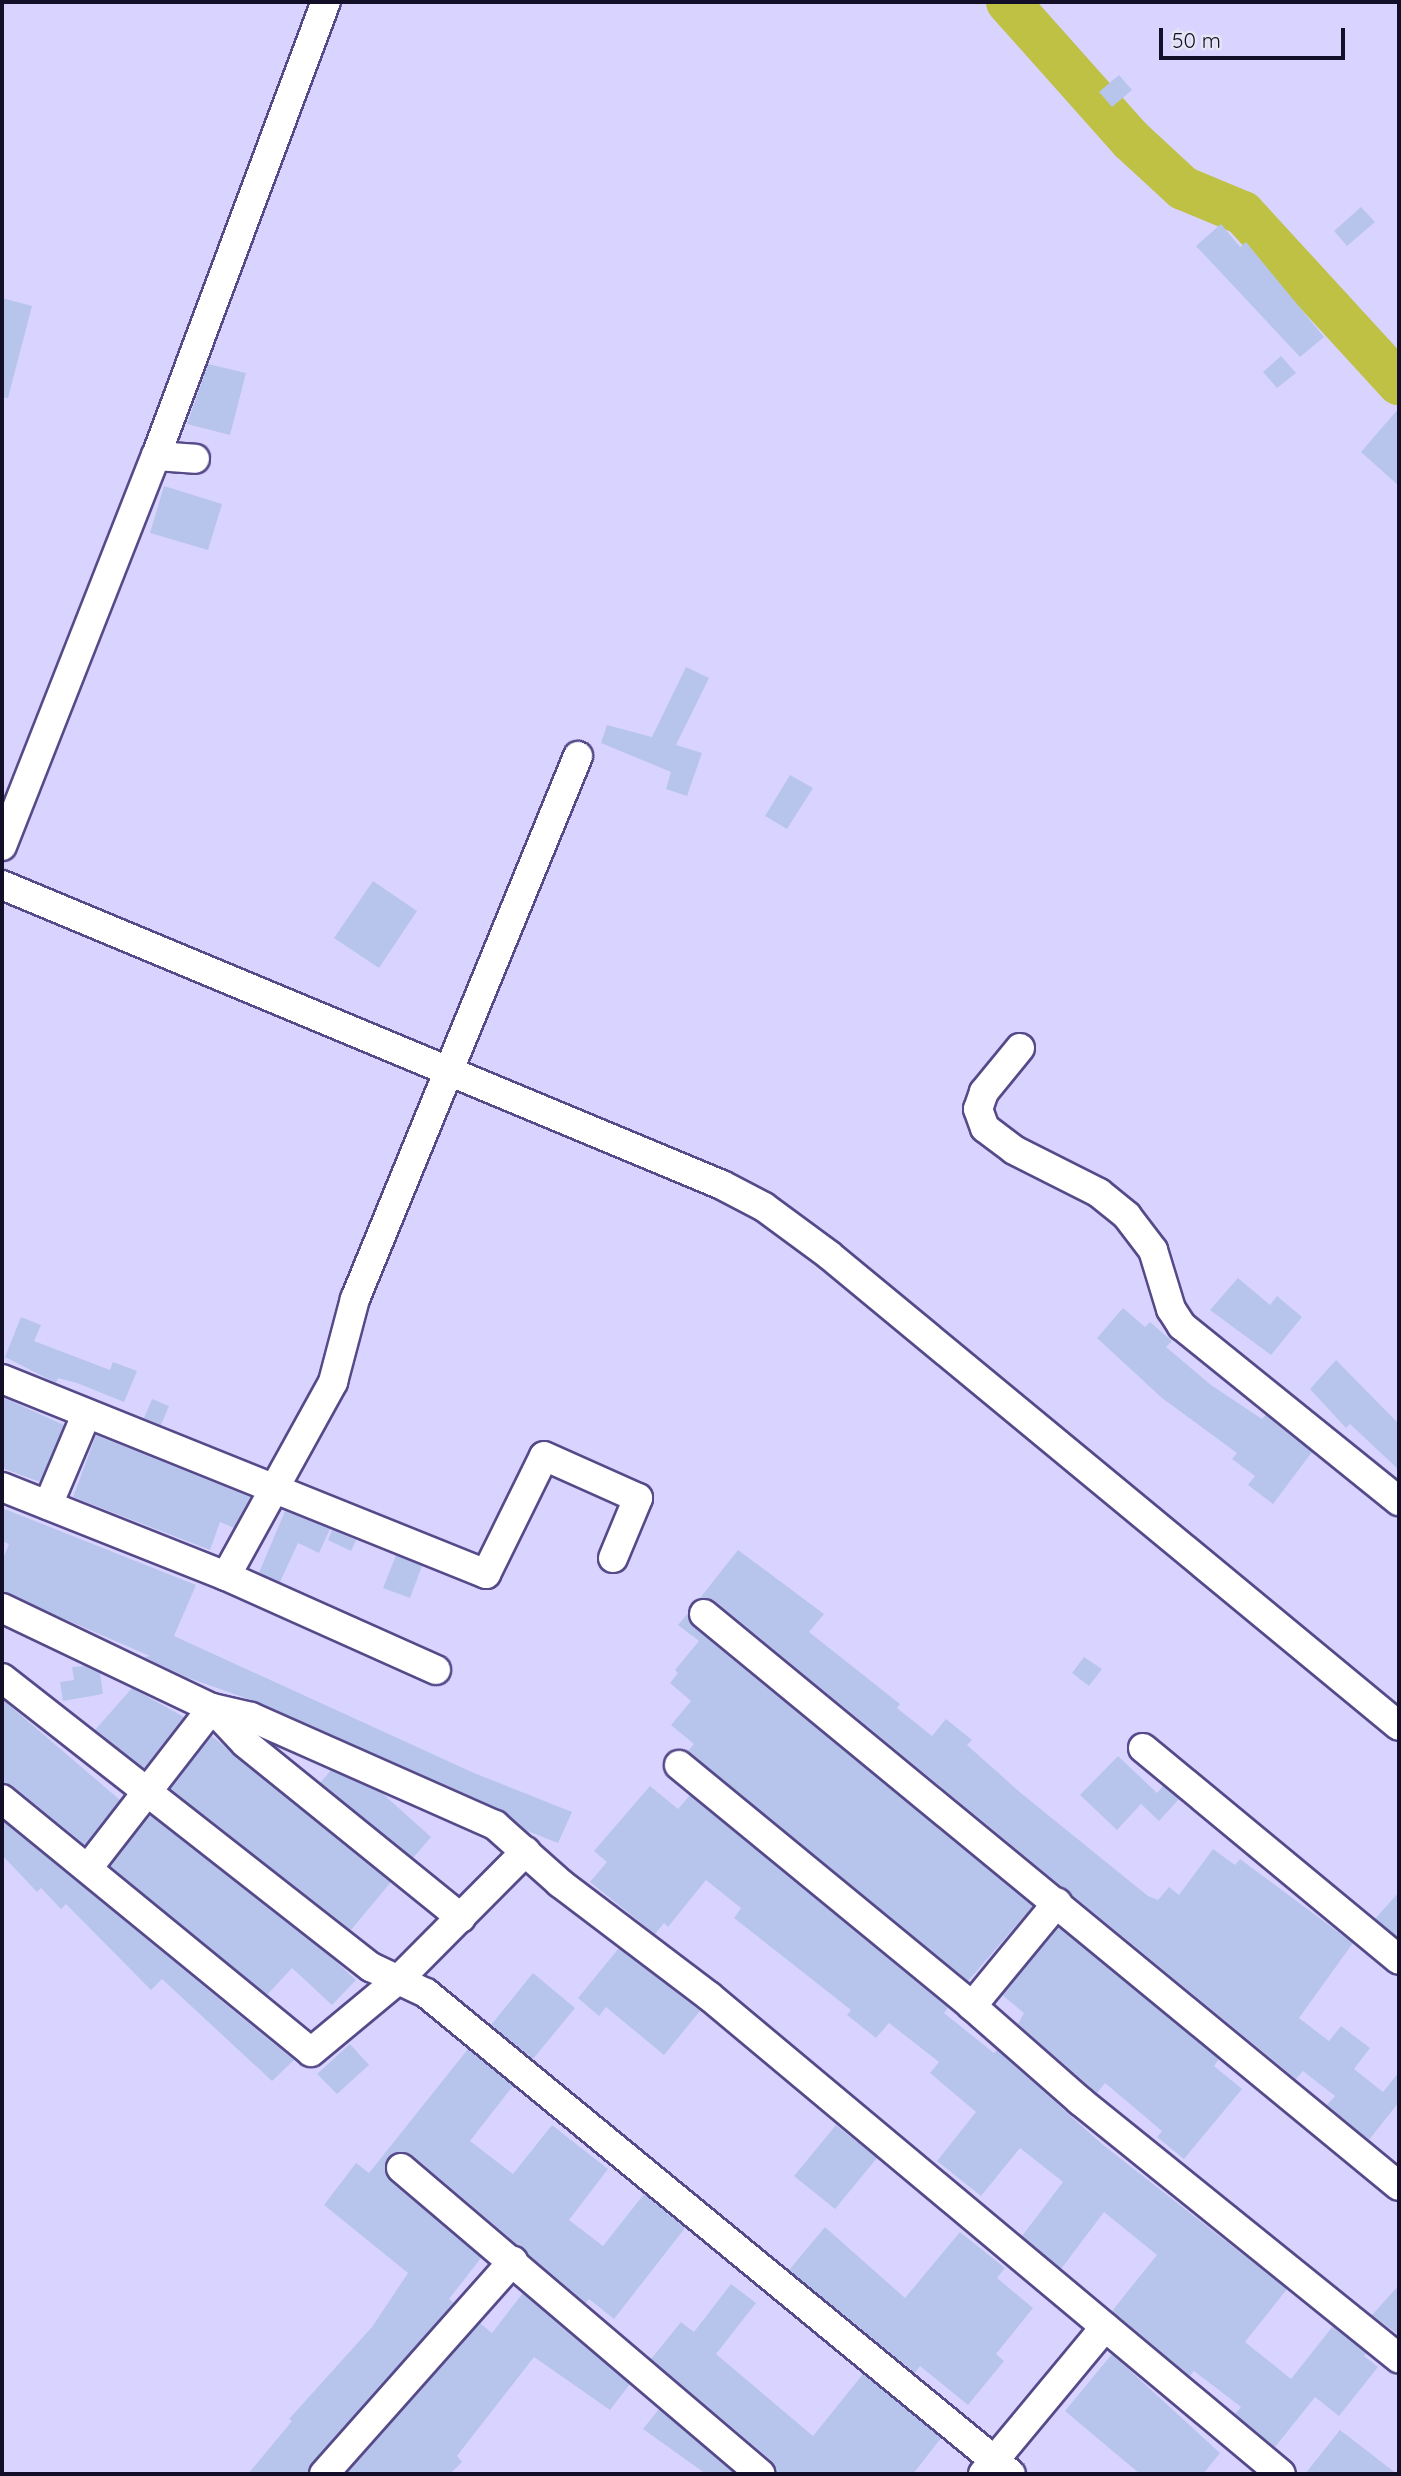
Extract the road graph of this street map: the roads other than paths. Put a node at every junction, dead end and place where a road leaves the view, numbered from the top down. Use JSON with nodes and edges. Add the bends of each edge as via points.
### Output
{"nodes":[{"id":1,"x":326,"y":2,"type":"edge"},
{"id":2,"x":156,"y":456,"type":"junction"},
{"id":3,"x":195,"y":459,"type":"dead end"},
{"id":4,"x":578,"y":756,"type":"dead end"},
{"id":5,"x":2,"y":846,"type":"edge"},
{"id":6,"x":2,"y":885,"type":"edge"},
{"id":7,"x":1020,"y":1048,"type":"dead end"},
{"id":8,"x":446,"y":1070,"type":"junction"},
{"id":9,"x":2,"y":1379,"type":"edge"},
{"id":10,"x":86,"y":1415,"type":"junction"},
{"id":11,"x":2,"y":1487,"type":"edge"},
{"id":12,"x":273,"y":1487,"type":"junction"},
{"id":13,"x":1399,"y":1501,"type":"edge"},
{"id":14,"x":48,"y":1505,"type":"junction"},
{"id":15,"x":613,"y":1558,"type":"dead end"},
{"id":16,"x":226,"y":1576,"type":"junction"},
{"id":17,"x":2,"y":1608,"type":"edge"},
{"id":18,"x":704,"y":1614,"type":"dead end"},
{"id":19,"x":436,"y":1670,"type":"dead end"},
{"id":20,"x":2,"y":1678,"type":"edge"},
{"id":21,"x":212,"y":1708,"type":"junction"},
{"id":22,"x":1399,"y":1726,"type":"edge"},
{"id":23,"x":1143,"y":1748,"type":"dead end"},
{"id":24,"x":679,"y":1765,"type":"dead end"},
{"id":25,"x":148,"y":1790,"type":"junction"},
{"id":26,"x":2,"y":1799,"type":"edge"},
{"id":27,"x":526,"y":1851,"type":"junction"},
{"id":28,"x":88,"y":1868,"type":"junction"},
{"id":29,"x":1056,"y":1903,"type":"junction"},
{"id":30,"x":461,"y":1918,"type":"junction"},
{"id":31,"x":1399,"y":1960,"type":"edge"},
{"id":32,"x":399,"y":1979,"type":"junction"},
{"id":33,"x":972,"y":2006,"type":"junction"},
{"id":34,"x":401,"y":2168,"type":"dead end"},
{"id":35,"x":1399,"y":2186,"type":"edge"},
{"id":36,"x":513,"y":2261,"type":"junction"},
{"id":37,"x":1105,"y":2327,"type":"junction"},
{"id":38,"x":1399,"y":2358,"type":"edge"},
{"id":39,"x":996,"y":2470,"type":"edge"},
{"id":40,"x":324,"y":2474,"type":"edge"},
{"id":41,"x":761,"y":2474,"type":"edge"},
{"id":42,"x":1281,"y":2474,"type":"edge"}],
"edges":[{"from":1,"to":2,"type":"street"},
{"from":2,"to":3,"type":"street"},
{"from":2,"to":5,"type":"street"},
{"from":4,"to":8,"type":"street"},
{"from":6,"to":8,"type":"street"},
{"from":7,"to":13,"type":"street","via":[[984,1092],[978,1109],[985,1128],[1014,1150],[1099,1193],[1127,1216],[1153,1250],[1171,1309],[1182,1326]]},
{"from":8,"to":12,"type":"street","via":[[355,1299],[333,1382]]},
{"from":8,"to":22,"type":"street","via":[[774,1214]]},
{"from":9,"to":10,"type":"street"},
{"from":10,"to":12,"type":"street"},
{"from":10,"to":14,"type":"street"},
{"from":11,"to":14,"type":"street"},
{"from":12,"to":15,"type":"street","via":[[486,1573],[544,1456],[638,1498]]},
{"from":12,"to":16,"type":"street"},
{"from":14,"to":16,"type":"street"},
{"from":16,"to":19,"type":"street"},
{"from":17,"to":21,"type":"street"},
{"from":18,"to":29,"type":"street"},
{"from":20,"to":25,"type":"street"},
{"from":21,"to":25,"type":"street"},
{"from":21,"to":27,"type":"street","via":[[250,1717],[495,1825]]},
{"from":21,"to":30,"type":"street","via":[[246,1743]]},
{"from":23,"to":31,"type":"street"},
{"from":24,"to":33,"type":"street"},
{"from":25,"to":28,"type":"street"},
{"from":25,"to":32,"type":"street","via":[[371,1966]]},
{"from":26,"to":28,"type":"street"},
{"from":27,"to":30,"type":"street"},
{"from":27,"to":37,"type":"street"},
{"from":28,"to":32,"type":"street","via":[[312,2052]]},
{"from":29,"to":33,"type":"street"},
{"from":29,"to":35,"type":"street"},
{"from":30,"to":32,"type":"street"},
{"from":32,"to":39,"type":"street","via":[[426,1993]]},
{"from":33,"to":38,"type":"street","via":[[1080,2101]]},
{"from":34,"to":36,"type":"street"},
{"from":36,"to":40,"type":"street"},
{"from":36,"to":41,"type":"street"},
{"from":37,"to":39,"type":"street"},
{"from":37,"to":42,"type":"street"}]}
